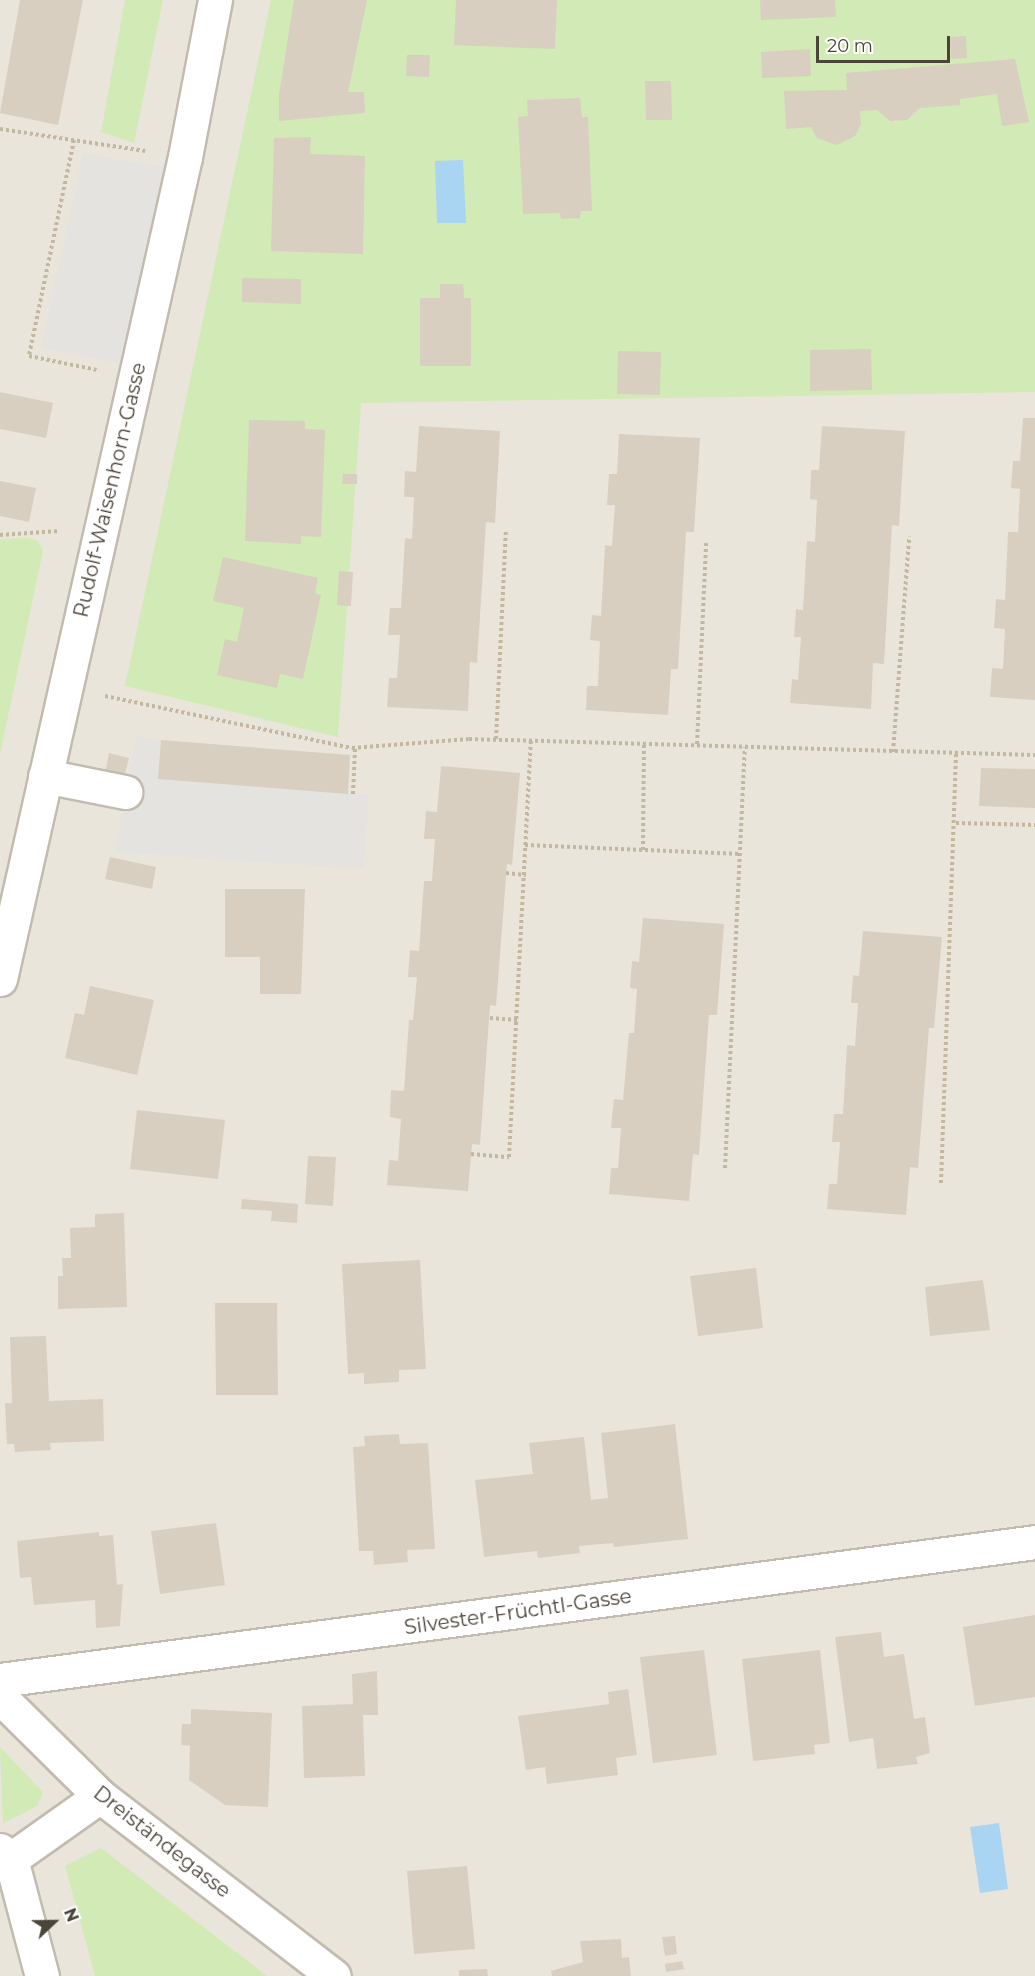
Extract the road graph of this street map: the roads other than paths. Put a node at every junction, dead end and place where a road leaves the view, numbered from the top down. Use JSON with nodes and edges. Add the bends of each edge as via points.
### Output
{"nodes":[{"id":1,"x":215,"y":0,"type":"edge"},
{"id":2,"x":45,"y":776,"type":"junction"},
{"id":3,"x":125,"y":792,"type":"dead end"},
{"id":4,"x":0,"y":979,"type":"edge"},
{"id":5,"x":1035,"y":1542,"type":"edge"},
{"id":6,"x":0,"y":1680,"type":"edge"},
{"id":7,"x":0,"y":1697,"type":"edge"},
{"id":8,"x":100,"y":1796,"type":"junction"},
{"id":9,"x":5,"y":1854,"type":"edge"},
{"id":10,"x":42,"y":1976,"type":"edge"},
{"id":11,"x":334,"y":1976,"type":"edge"}],
"edges":[{"from":1,"to":2,"type":"street","name":"Rudolf-Waisenhorn-Gasse","via":[[185,157]]},
{"from":2,"to":3,"type":"street"},
{"from":2,"to":4,"type":"street","name":"Rudolf-Waisenhorn-Gasse"},
{"from":5,"to":6,"type":"street","name":"Silvester-Früchtl-Gasse"},
{"from":7,"to":8,"type":"street","name":"Dreiständegasse"},
{"from":8,"to":9,"type":"street"},
{"from":8,"to":11,"type":"street","name":"Dreiständegasse"},
{"from":9,"to":10,"type":"street"}]}
